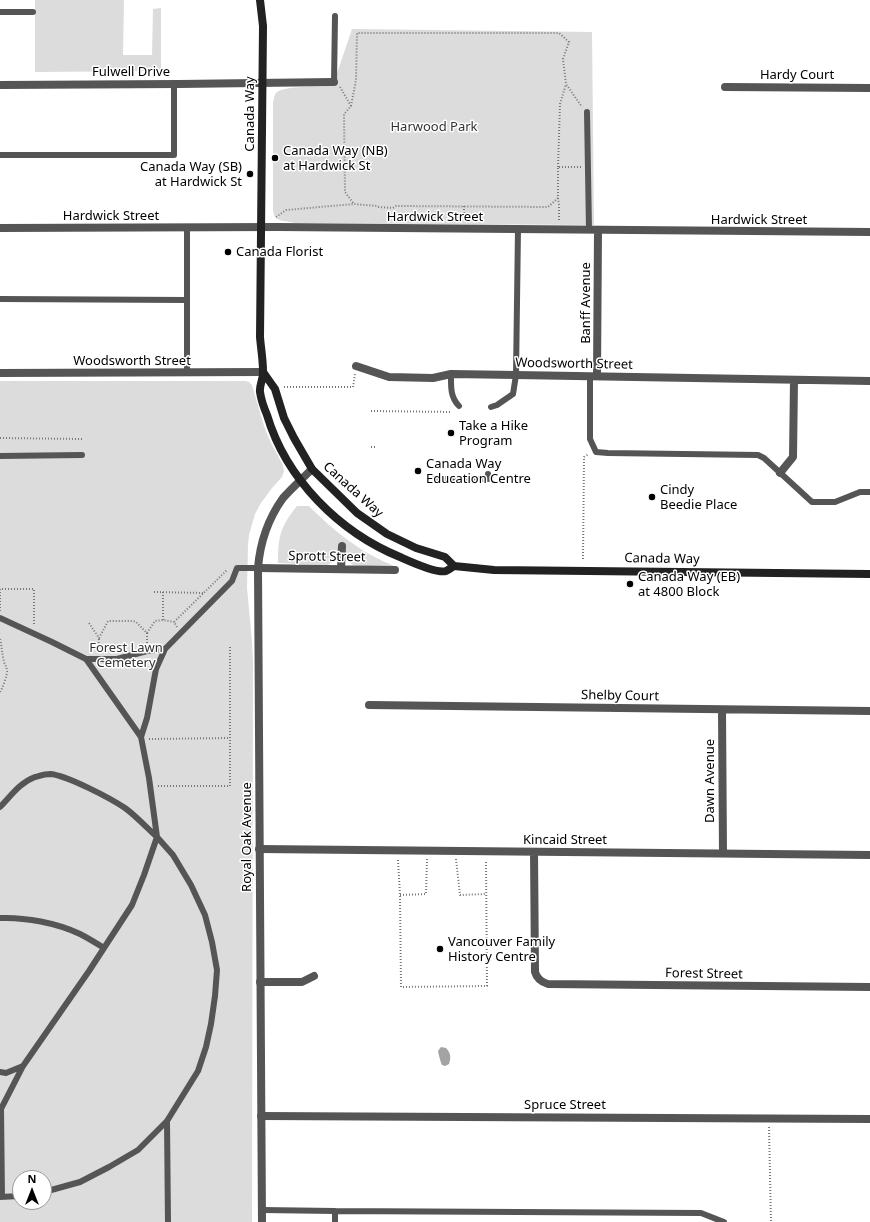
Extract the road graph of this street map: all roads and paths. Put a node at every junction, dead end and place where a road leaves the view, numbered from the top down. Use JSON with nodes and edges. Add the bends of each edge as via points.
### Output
{"nodes":[{"id":1,"x":260,"y":0,"type":"edge"},
{"id":2,"x":0,"y":12,"type":"edge"},
{"id":3,"x":33,"y":12,"type":"dead end"},
{"id":4,"x":335,"y":16,"type":"dead end"},
{"id":5,"x":334,"y":80,"type":"junction"},
{"id":6,"x":262,"y":83,"type":"junction"},
{"id":7,"x":174,"y":84,"type":"junction"},
{"id":8,"x":566,"y":84,"type":"junction"},
{"id":9,"x":0,"y":85,"type":"edge"},
{"id":10,"x":725,"y":87,"type":"dead end"},
{"id":11,"x":870,"y":88,"type":"edge"},
{"id":12,"x":351,"y":106,"type":"junction"},
{"id":13,"x":585,"y":110,"type":"joint"},
{"id":14,"x":0,"y":155,"type":"edge"},
{"id":15,"x":558,"y":167,"type":"junction"},
{"id":16,"x":585,"y":167,"type":"dead end"},
{"id":17,"x":558,"y":198,"type":"junction"},
{"id":18,"x":354,"y":204,"type":"junction"},
{"id":19,"x":464,"y":206,"type":"junction"},
{"id":20,"x":464,"y":216,"type":"dead end"},
{"id":21,"x":275,"y":217,"type":"dead end"},
{"id":22,"x":559,"y":225,"type":"dead end"},
{"id":23,"x":262,"y":227,"type":"junction"},
{"id":24,"x":0,"y":228,"type":"edge"},
{"id":25,"x":187,"y":228,"type":"junction"},
{"id":26,"x":518,"y":229,"type":"junction"},
{"id":27,"x":589,"y":230,"type":"junction"},
{"id":28,"x":598,"y":230,"type":"junction"},
{"id":29,"x":870,"y":232,"type":"edge"},
{"id":30,"x":0,"y":300,"type":"edge"},
{"id":31,"x":187,"y":300,"type":"junction"},
{"id":32,"x":356,"y":366,"type":"joint"},
{"id":33,"x":263,"y":372,"type":"junction"},
{"id":34,"x":0,"y":373,"type":"edge"},
{"id":35,"x":187,"y":373,"type":"junction"},
{"id":36,"x":450,"y":374,"type":"junction"},
{"id":37,"x":516,"y":375,"type":"junction"},
{"id":38,"x":593,"y":376,"type":"junction"},
{"id":39,"x":794,"y":380,"type":"junction"},
{"id":40,"x":870,"y":381,"type":"edge"},
{"id":41,"x":281,"y":386,"type":"dead end"},
{"id":42,"x":459,"y":406,"type":"joint"},
{"id":43,"x":490,"y":407,"type":"dead end"},
{"id":44,"x":371,"y":410,"type":"dead end"},
{"id":45,"x":0,"y":438,"type":"edge"},
{"id":46,"x":83,"y":439,"type":"dead end"},
{"id":47,"x":371,"y":447,"type":"dead end"},
{"id":48,"x":376,"y":447,"type":"dead end"},
{"id":49,"x":596,"y":452,"type":"junction"},
{"id":50,"x":0,"y":456,"type":"edge"},
{"id":51,"x":82,"y":456,"type":"dead end"},
{"id":52,"x":312,"y":470,"type":"junction"},
{"id":53,"x":780,"y":473,"type":"junction"},
{"id":54,"x":488,"y":474,"type":"dead end"},
{"id":55,"x":429,"y":479,"type":"dead end"},
{"id":56,"x":300,"y":481,"type":"junction"},
{"id":57,"x":870,"y":492,"type":"edge"},
{"id":58,"x":342,"y":546,"type":"dead end"},
{"id":59,"x":583,"y":559,"type":"dead end"},
{"id":60,"x":230,"y":566,"type":"dead end"},
{"id":61,"x":454,"y":566,"type":"junction"},
{"id":62,"x":258,"y":568,"type":"junction"},
{"id":63,"x":341,"y":569,"type":"junction"},
{"id":64,"x":395,"y":570,"type":"dead end"},
{"id":65,"x":870,"y":574,"type":"edge"},
{"id":66,"x":154,"y":592,"type":"dead end"},
{"id":67,"x":163,"y":592,"type":"junction"},
{"id":68,"x":204,"y":593,"type":"junction"},
{"id":69,"x":0,"y":618,"type":"edge"},
{"id":70,"x":163,"y":620,"type":"junction"},
{"id":71,"x":174,"y":622,"type":"junction"},
{"id":72,"x":89,"y":623,"type":"dead end"},
{"id":73,"x":181,"y":632,"type":"junction"},
{"id":74,"x":34,"y":633,"type":"junction"},
{"id":75,"x":99,"y":638,"type":"junction"},
{"id":76,"x":0,"y":639,"type":"edge"},
{"id":77,"x":230,"y":645,"type":"dead end"},
{"id":78,"x":165,"y":649,"type":"junction"},
{"id":79,"x":86,"y":659,"type":"junction"},
{"id":80,"x":98,"y":659,"type":"junction"},
{"id":81,"x":0,"y":692,"type":"edge"},
{"id":82,"x":369,"y":705,"type":"dead end"},
{"id":83,"x":722,"y":710,"type":"junction"},
{"id":84,"x":870,"y":711,"type":"edge"},
{"id":85,"x":141,"y":738,"type":"junction"},
{"id":86,"x":230,"y":738,"type":"junction"},
{"id":87,"x":150,"y":786,"type":"junction"},
{"id":88,"x":0,"y":806,"type":"edge"},
{"id":89,"x":157,"y":837,"type":"junction"},
{"id":90,"x":259,"y":849,"type":"junction"},
{"id":91,"x":534,"y":852,"type":"junction"},
{"id":92,"x":722,"y":853,"type":"junction"},
{"id":93,"x":870,"y":855,"type":"edge"},
{"id":94,"x":398,"y":859,"type":"dead end"},
{"id":95,"x":427,"y":859,"type":"dead end"},
{"id":96,"x":456,"y":859,"type":"dead end"},
{"id":97,"x":486,"y":859,"type":"dead end"},
{"id":98,"x":486,"y":894,"type":"junction"},
{"id":99,"x":400,"y":895,"type":"junction"},
{"id":100,"x":0,"y":918,"type":"edge"},
{"id":101,"x":104,"y":948,"type":"junction"},
{"id":102,"x":314,"y":976,"type":"dead end"},
{"id":103,"x":260,"y":982,"type":"junction"},
{"id":104,"x":870,"y":988,"type":"edge"},
{"id":105,"x":23,"y":1066,"type":"junction"},
{"id":106,"x":0,"y":1072,"type":"edge"},
{"id":107,"x":1,"y":1108,"type":"edge"},
{"id":108,"x":261,"y":1116,"type":"junction"},
{"id":109,"x":769,"y":1118,"type":"junction"},
{"id":110,"x":870,"y":1119,"type":"edge"},
{"id":111,"x":167,"y":1122,"type":"junction"},
{"id":112,"x":52,"y":1190,"type":"edge"},
{"id":113,"x":12,"y":1196,"type":"edge"},
{"id":114,"x":1,"y":1197,"type":"edge"},
{"id":115,"x":262,"y":1210,"type":"junction"},
{"id":116,"x":335,"y":1211,"type":"junction"},
{"id":117,"x":168,"y":1222,"type":"edge"},
{"id":118,"x":262,"y":1222,"type":"edge"},
{"id":119,"x":335,"y":1222,"type":"edge"},
{"id":120,"x":724,"y":1222,"type":"edge"},
{"id":121,"x":771,"y":1222,"type":"edge"}],
"edges":[{"from":1,"to":6,"type":"main road","name":"Canada Way","via":[[263,26]]},
{"from":2,"to":3,"type":"lane"},
{"from":4,"to":5,"type":"lane"},
{"from":5,"to":6,"type":"street","name":"Fulwell Drive"},
{"from":5,"to":12,"type":"path"},
{"from":6,"to":7,"type":"street","name":"Fulwell Drive"},
{"from":6,"to":23,"type":"main road","name":"Canada Way"},
{"from":7,"to":9,"type":"street","name":"Fulwell Drive"},
{"from":7,"to":14,"type":"lane","via":[[174,155]]},
{"from":8,"to":12,"type":"path","via":[[563,59],[570,42],[559,33],[357,33],[356,80]]},
{"from":8,"to":13,"type":"path"},
{"from":8,"to":15,"type":"path","via":[[560,104]]},
{"from":10,"to":11,"type":"street","name":"Hardy Court"},
{"from":12,"to":18,"type":"path","via":[[344,114],[345,192]]},
{"from":13,"to":27,"type":"lane"},
{"from":15,"to":16,"type":"path"},
{"from":15,"to":17,"type":"path"},
{"from":17,"to":19,"type":"path","via":[[548,207]]},
{"from":17,"to":22,"type":"path"},
{"from":18,"to":19,"type":"path","via":[[379,208]]},
{"from":18,"to":21,"type":"path","via":[[286,210]]},
{"from":19,"to":20,"type":"path"},
{"from":23,"to":25,"type":"street","name":"Hardwick Street"},
{"from":23,"to":26,"type":"street","name":"Hardwick Street"},
{"from":23,"to":33,"type":"main road","name":"Canada Way","via":[[260,337]]},
{"from":24,"to":25,"type":"street","name":"Hardwick Street"},
{"from":25,"to":31,"type":"lane"},
{"from":26,"to":27,"type":"street","name":"Hardwick Street"},
{"from":26,"to":37,"type":"lane"},
{"from":27,"to":28,"type":"street","name":"Hardwick Street"},
{"from":28,"to":29,"type":"street","name":"Hardwick Street"},
{"from":28,"to":38,"type":"street","name":"Banff Avenue"},
{"from":30,"to":31,"type":"lane"},
{"from":31,"to":35,"type":"lane"},
{"from":32,"to":36,"type":"street","name":"Woodsworth Street","via":[[388,377],[433,378]]},
{"from":32,"to":41,"type":"path","via":[[353,387]]},
{"from":33,"to":35,"type":"street","name":"Woodsworth Street"},
{"from":33,"to":52,"type":"main road","name":"Canada Way","via":[[275,389],[288,425]]},
{"from":33,"to":56,"type":"main road","name":"Canada Way","via":[[260,391],[268,421],[275,439]]},
{"from":34,"to":35,"type":"street","name":"Woodsworth Street"},
{"from":36,"to":37,"type":"street","name":"Woodsworth Street"},
{"from":36,"to":42,"type":"lane","via":[[452,393]]},
{"from":37,"to":38,"type":"street","name":"Woodsworth Street"},
{"from":37,"to":43,"type":"lane","via":[[513,394]]},
{"from":38,"to":39,"type":"street","name":"Woodsworth Street"},
{"from":38,"to":49,"type":"lane","via":[[590,439]]},
{"from":39,"to":40,"type":"street","name":"Woodsworth Street"},
{"from":39,"to":53,"type":"street","via":[[794,457]]},
{"from":42,"to":44,"type":"path","via":[[455,412]]},
{"from":45,"to":46,"type":"path"},
{"from":47,"to":48,"type":"path"},
{"from":49,"to":53,"type":"lane","via":[[758,455]]},
{"from":49,"to":59,"type":"path","via":[[584,456]]},
{"from":50,"to":51,"type":"lane"},
{"from":52,"to":56,"type":"street","name":"Royal Oak Avenue"},
{"from":52,"to":61,"type":"main road","name":"Canada Way","via":[[372,525],[416,548],[445,557]]},
{"from":53,"to":57,"type":"lane","via":[[812,502],[835,502],[860,492]]},
{"from":54,"to":55,"type":"lane","via":[[488,479]]},
{"from":56,"to":61,"type":"main road","name":"Canada Way","via":[[331,514],[361,538],[390,554],[421,566],[444,571]]},
{"from":56,"to":62,"type":"street","name":"Royal Oak Avenue","via":[[283,499],[265,531]]},
{"from":58,"to":63,"type":"street"},
{"from":60,"to":68,"type":"path"},
{"from":61,"to":65,"type":"main road","name":"Canada Way","via":[[494,570]]},
{"from":62,"to":63,"type":"street","name":"Sprott Street"},
{"from":62,"to":73,"type":"lane","via":[[237,568],[232,581]]},
{"from":62,"to":90,"type":"street","name":"Royal Oak Avenue"},
{"from":63,"to":64,"type":"street","name":"Sprott Street"},
{"from":66,"to":67,"type":"path"},
{"from":67,"to":68,"type":"path"},
{"from":67,"to":70,"type":"path"},
{"from":68,"to":71,"type":"path"},
{"from":69,"to":74,"type":"lane"},
{"from":69,"to":74,"type":"path","via":[[0,588],[34,588]]},
{"from":70,"to":71,"type":"path"},
{"from":70,"to":75,"type":"path","via":[[153,622],[147,633],[133,621],[108,621]]},
{"from":71,"to":73,"type":"path"},
{"from":72,"to":75,"type":"path"},
{"from":73,"to":78,"type":"lane"},
{"from":74,"to":79,"type":"lane"},
{"from":75,"to":80,"type":"path"},
{"from":76,"to":81,"type":"path","via":[[8,671]]},
{"from":77,"to":86,"type":"path"},
{"from":78,"to":80,"type":"lane","via":[[116,659]]},
{"from":78,"to":85,"type":"lane","via":[[156,669]]},
{"from":79,"to":80,"type":"lane"},
{"from":79,"to":85,"type":"lane"},
{"from":82,"to":83,"type":"street","name":"Shelby Court"},
{"from":83,"to":84,"type":"street","name":"Shelby Court"},
{"from":83,"to":92,"type":"street","name":"Dawn Avenue"},
{"from":85,"to":86,"type":"path"},
{"from":85,"to":87,"type":"lane"},
{"from":86,"to":87,"type":"path","via":[[230,786]]},
{"from":87,"to":89,"type":"lane"},
{"from":88,"to":89,"type":"lane","via":[[25,782],[43,775],[55,775],[126,808]]},
{"from":89,"to":101,"type":"lane","via":[[132,905]]},
{"from":89,"to":111,"type":"lane","via":[[173,855],[205,915],[216,970],[215,996],[206,1047],[198,1071]]},
{"from":90,"to":91,"type":"street","name":"Kincaid Street"},
{"from":90,"to":103,"type":"street","name":"Royal Oak Avenue"},
{"from":91,"to":92,"type":"street","name":"Kincaid Street"},
{"from":91,"to":104,"type":"street","name":"Forest Street","via":[[535,972],[539,980],[548,984]]},
{"from":92,"to":93,"type":"street","name":"Kincaid Street"},
{"from":94,"to":99,"type":"path"},
{"from":95,"to":99,"type":"path","via":[[426,894]]},
{"from":96,"to":98,"type":"path","via":[[460,895]]},
{"from":97,"to":98,"type":"path"},
{"from":98,"to":99,"type":"path","via":[[487,986],[401,987]]},
{"from":100,"to":101,"type":"lane","via":[[56,925],[80,934]]},
{"from":101,"to":105,"type":"lane"},
{"from":102,"to":103,"type":"street","via":[[302,982]]},
{"from":103,"to":108,"type":"street","name":"Royal Oak Avenue"},
{"from":105,"to":106,"type":"lane","via":[[6,1073]]},
{"from":105,"to":107,"type":"lane"},
{"from":107,"to":114,"type":"lane"},
{"from":108,"to":109,"type":"street","name":"Spruce Street"},
{"from":108,"to":115,"type":"street","name":"Royal Oak Avenue"},
{"from":109,"to":110,"type":"street","name":"Spruce Street"},
{"from":109,"to":121,"type":"path"},
{"from":111,"to":112,"type":"lane","via":[[138,1150],[109,1168],[80,1182]]},
{"from":111,"to":117,"type":"lane"},
{"from":113,"to":114,"type":"lane"},
{"from":115,"to":116,"type":"lane"},
{"from":115,"to":118,"type":"street","name":"Royal Oak Avenue"},
{"from":116,"to":119,"type":"lane"},
{"from":116,"to":120,"type":"lane","via":[[701,1213]]}]}
